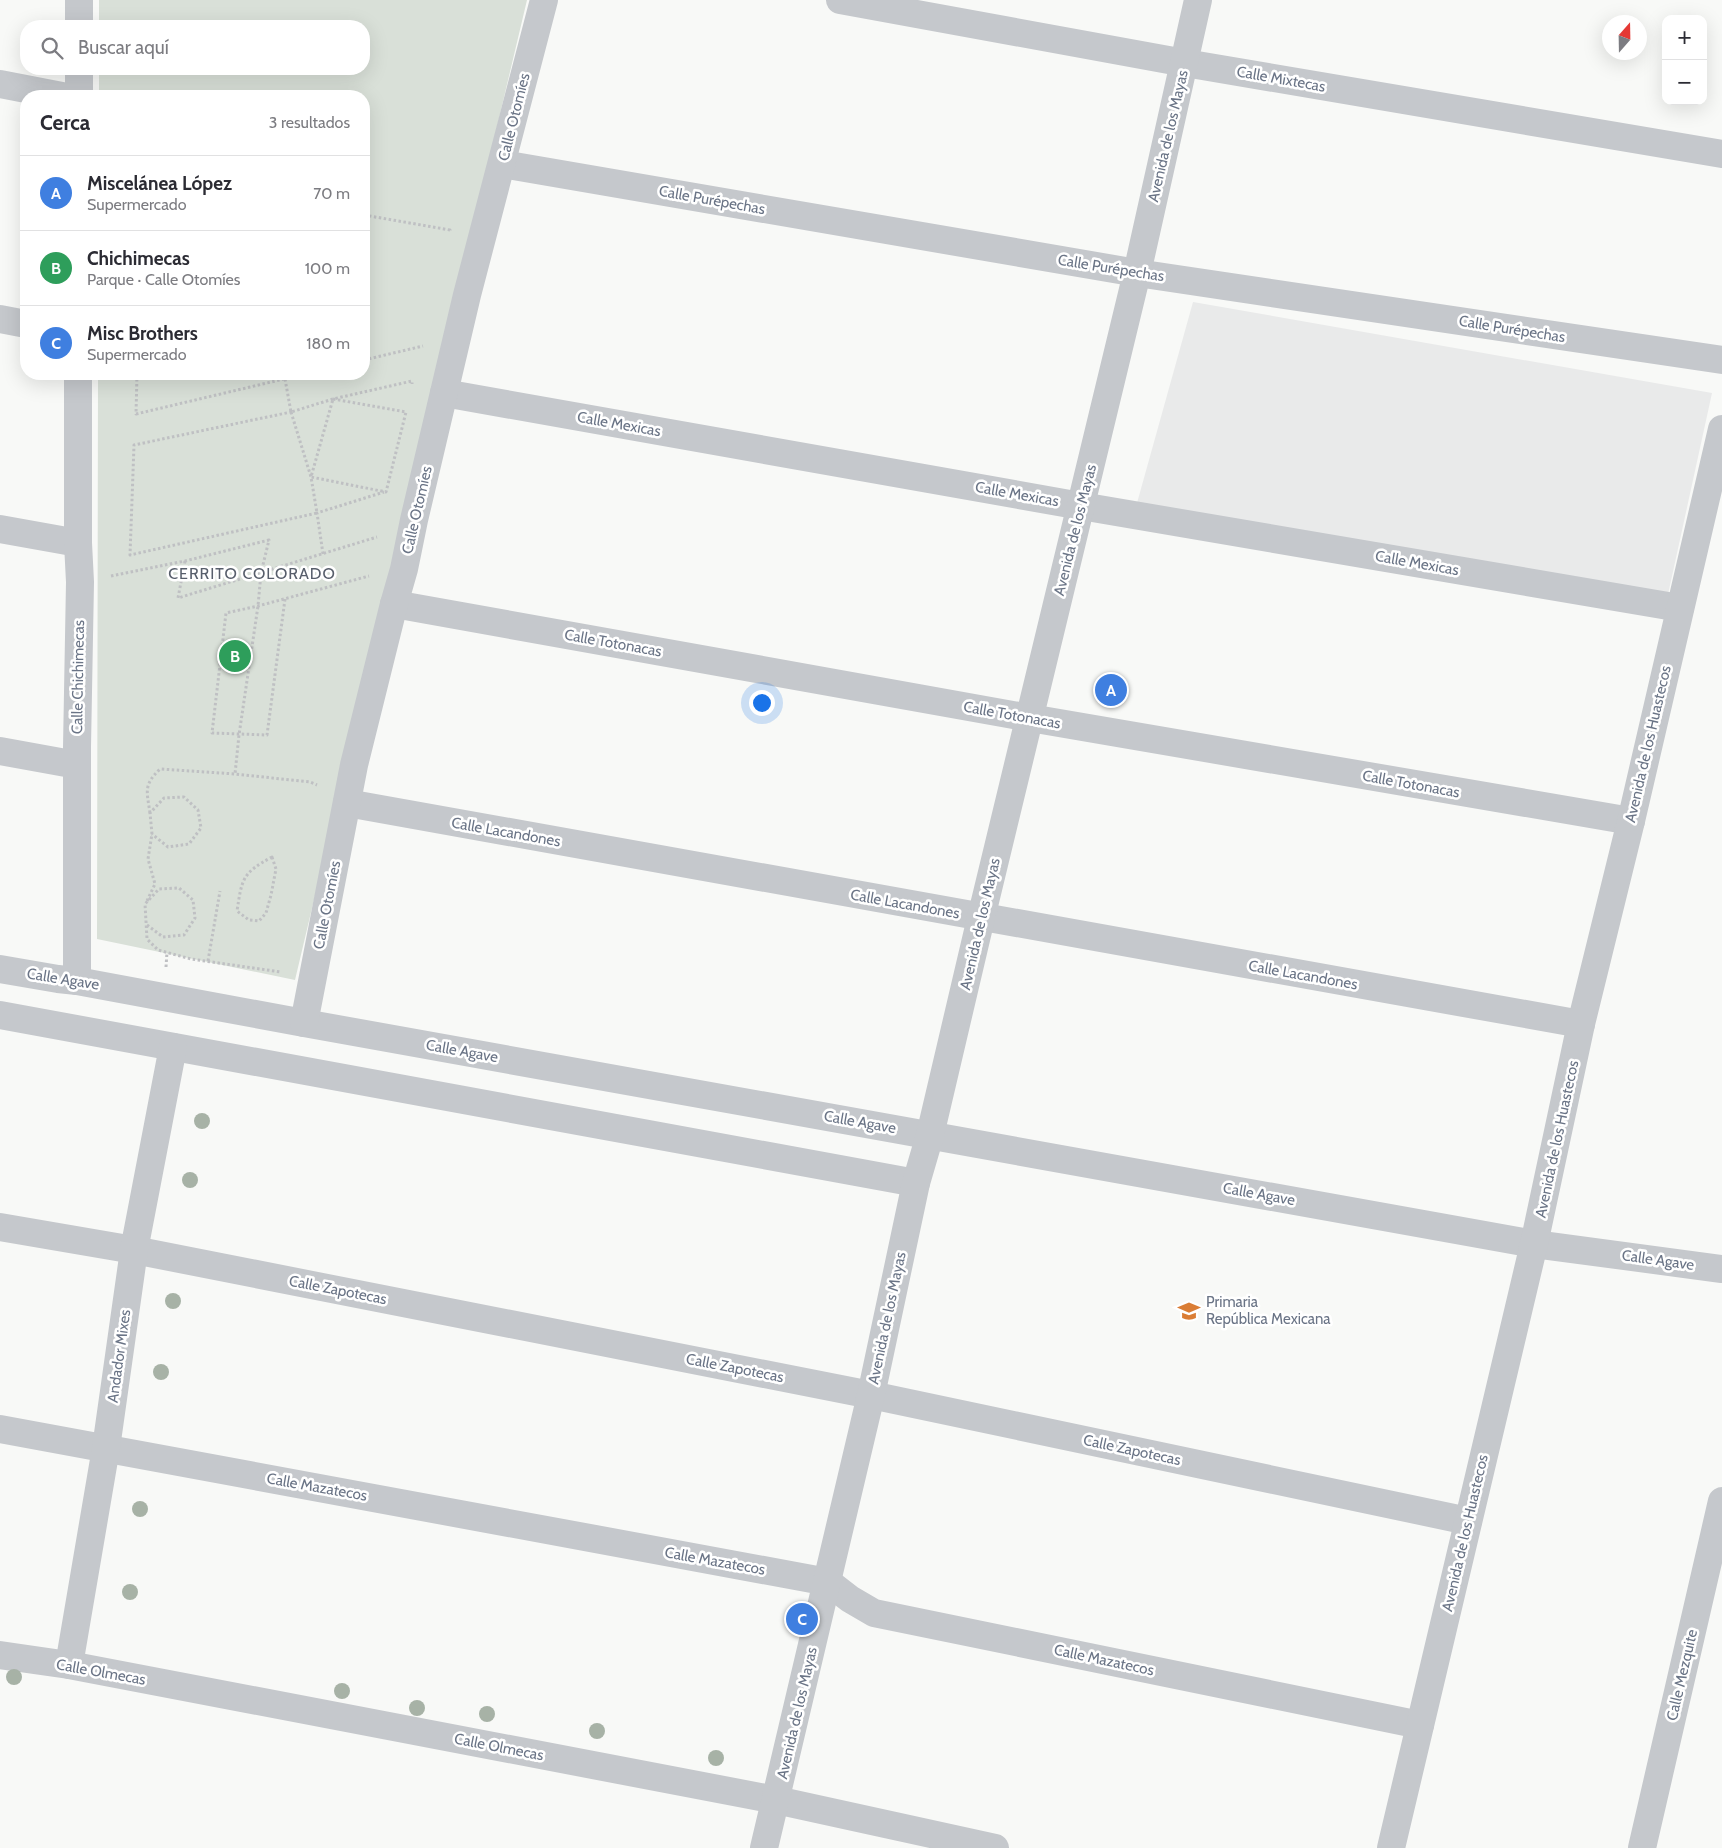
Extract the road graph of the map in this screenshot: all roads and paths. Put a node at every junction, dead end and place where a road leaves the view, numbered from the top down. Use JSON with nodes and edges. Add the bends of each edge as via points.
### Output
{"nodes":[{"id":1,"x":79,"y":0,"type":"edge"},
{"id":2,"x":544,"y":0,"type":"edge"},
{"id":3,"x":840,"y":0,"type":"edge"},
{"id":4,"x":1198,"y":0,"type":"edge"},
{"id":5,"x":79,"y":20,"type":"edge"},
{"id":6,"x":1185,"y":63,"type":"junction"},
{"id":7,"x":79,"y":75,"type":"edge"},
{"id":8,"x":0,"y":84,"type":"edge"},
{"id":9,"x":31,"y":90,"type":"edge"},
{"id":10,"x":78,"y":90,"type":"edge"},
{"id":11,"x":1722,"y":154,"type":"edge"},
{"id":12,"x":502,"y":164,"type":"junction"},
{"id":13,"x":370,"y":216,"type":"edge"},
{"id":14,"x":448,"y":240,"type":"dead end"},
{"id":15,"x":1137,"y":273,"type":"junction"},
{"id":16,"x":0,"y":320,"type":"edge"},
{"id":17,"x":20,"y":323,"type":"edge"},
{"id":18,"x":426,"y":345,"type":"dead end"},
{"id":19,"x":370,"y":359,"type":"edge"},
{"id":20,"x":1722,"y":360,"type":"edge"},
{"id":21,"x":78,"y":380,"type":"edge"},
{"id":22,"x":137,"y":380,"type":"edge"},
{"id":23,"x":277,"y":380,"type":"edge"},
{"id":24,"x":285,"y":380,"type":"edge"},
{"id":25,"x":411,"y":389,"type":"dead end"},
{"id":26,"x":444,"y":393,"type":"junction"},
{"id":27,"x":333,"y":399,"type":"junction"},
{"id":28,"x":408,"y":404,"type":"dead end"},
{"id":29,"x":291,"y":412,"type":"junction"},
{"id":30,"x":406,"y":412,"type":"junction"},
{"id":31,"x":1722,"y":430,"type":"edge"},
{"id":32,"x":310,"y":477,"type":"junction"},
{"id":33,"x":386,"y":492,"type":"junction"},
{"id":34,"x":1081,"y":506,"type":"junction"},
{"id":35,"x":317,"y":513,"type":"junction"},
{"id":36,"x":414,"y":520,"type":"junction"},
{"id":37,"x":0,"y":529,"type":"edge"},
{"id":38,"x":78,"y":543,"type":"junction"},
{"id":39,"x":323,"y":554,"type":"junction"},
{"id":40,"x":185,"y":561,"type":"junction"},
{"id":41,"x":261,"y":573,"type":"junction"},
{"id":42,"x":372,"y":575,"type":"dead end"},
{"id":43,"x":80,"y":582,"type":"junction"},
{"id":44,"x":286,"y":599,"type":"junction"},
{"id":45,"x":394,"y":604,"type":"junction"},
{"id":46,"x":258,"y":606,"type":"junction"},
{"id":47,"x":1680,"y":608,"type":"junction"},
{"id":48,"x":1030,"y":718,"type":"junction"},
{"id":49,"x":239,"y":734,"type":"junction"},
{"id":50,"x":0,"y":751,"type":"edge"},
{"id":51,"x":77,"y":765,"type":"junction"},
{"id":52,"x":235,"y":774,"type":"junction"},
{"id":53,"x":324,"y":788,"type":"dead end"},
{"id":54,"x":347,"y":803,"type":"junction"},
{"id":55,"x":150,"y":813,"type":"junction"},
{"id":56,"x":1630,"y":822,"type":"junction"},
{"id":57,"x":152,"y":834,"type":"junction"},
{"id":58,"x":272,"y":857,"type":"joint"},
{"id":59,"x":220,"y":891,"type":"dead end"},
{"id":60,"x":145,"y":904,"type":"junction"},
{"id":61,"x":981,"y":918,"type":"junction"},
{"id":62,"x":147,"y":925,"type":"junction"},
{"id":63,"x":208,"y":961,"type":"junction"},
{"id":64,"x":0,"y":968,"type":"edge"},
{"id":65,"x":282,"y":972,"type":"dead end"},
{"id":66,"x":77,"y":981,"type":"junction"},
{"id":67,"x":0,"y":1016,"type":"edge"},
{"id":68,"x":304,"y":1023,"type":"junction"},
{"id":69,"x":1581,"y":1024,"type":"junction"},
{"id":70,"x":173,"y":1047,"type":"junction"},
{"id":71,"x":930,"y":1135,"type":"junction"},
{"id":72,"x":916,"y":1182,"type":"junction"},
{"id":73,"x":0,"y":1227,"type":"edge"},
{"id":74,"x":1534,"y":1244,"type":"junction"},
{"id":75,"x":134,"y":1250,"type":"junction"},
{"id":76,"x":1722,"y":1269,"type":"edge"},
{"id":77,"x":871,"y":1395,"type":"junction"},
{"id":78,"x":0,"y":1429,"type":"edge"},
{"id":79,"x":106,"y":1448,"type":"junction"},
{"id":80,"x":1722,"y":1501,"type":"edge"},
{"id":81,"x":1468,"y":1521,"type":"junction"},
{"id":82,"x":828,"y":1582,"type":"junction"},
{"id":83,"x":0,"y":1655,"type":"edge"},
{"id":84,"x":69,"y":1665,"type":"junction"},
{"id":85,"x":1420,"y":1725,"type":"junction"},
{"id":86,"x":776,"y":1800,"type":"junction"},
{"id":87,"x":764,"y":1848,"type":"edge"},
{"id":88,"x":996,"y":1848,"type":"edge"},
{"id":89,"x":1390,"y":1848,"type":"edge"},
{"id":90,"x":1642,"y":1848,"type":"edge"}],
"edges":[{"from":1,"to":5,"type":"street"},
{"from":2,"to":12,"type":"street","name":"Calle Otomíes"},
{"from":3,"to":6,"type":"street","name":"Calle Mixtecas"},
{"from":4,"to":6,"type":"street","name":"Avenida de los Mayas"},
{"from":6,"to":11,"type":"street","name":"Calle Mixtecas"},
{"from":6,"to":15,"type":"street","name":"Avenida de los Mayas"},
{"from":7,"to":10,"type":"street"},
{"from":8,"to":9,"type":"street"},
{"from":12,"to":15,"type":"street","name":"Calle Purépechas"},
{"from":12,"to":26,"type":"street","name":"Calle Otomíes"},
{"from":13,"to":14,"type":"path","via":[[450,230]]},
{"from":15,"to":20,"type":"street","name":"Calle Purépechas"},
{"from":15,"to":34,"type":"street","name":"Avenida de los Mayas"},
{"from":16,"to":17,"type":"street"},
{"from":18,"to":19,"type":"path"},
{"from":21,"to":38,"type":"street","name":"Calle Chichimecas"},
{"from":22,"to":23,"type":"path","via":[[136,414]]},
{"from":24,"to":29,"type":"path"},
{"from":25,"to":27,"type":"path","via":[[412,381]]},
{"from":26,"to":34,"type":"street","name":"Calle Mexicas"},
{"from":26,"to":36,"type":"street","name":"Calle Otomíes"},
{"from":27,"to":29,"type":"path"},
{"from":27,"to":30,"type":"path"},
{"from":27,"to":32,"type":"path"},
{"from":28,"to":30,"type":"path"},
{"from":29,"to":32,"type":"path"},
{"from":29,"to":35,"type":"path","via":[[134,445],[130,554]]},
{"from":30,"to":33,"type":"path"},
{"from":31,"to":47,"type":"street","name":"Avenida de los Huastecos"},
{"from":32,"to":33,"type":"path"},
{"from":32,"to":35,"type":"path"},
{"from":33,"to":35,"type":"path"},
{"from":34,"to":47,"type":"street","name":"Calle Mexicas"},
{"from":34,"to":48,"type":"street","name":"Avenida de los Mayas"},
{"from":35,"to":39,"type":"path"},
{"from":36,"to":39,"type":"path","via":[[390,533]]},
{"from":36,"to":45,"type":"street","name":"Calle Otomíes"},
{"from":37,"to":38,"type":"street"},
{"from":38,"to":43,"type":"street","name":"Calle Chichimecas"},
{"from":39,"to":41,"type":"path"},
{"from":40,"to":41,"type":"path","via":[[269,540]]},
{"from":40,"to":41,"type":"path","via":[[178,598]]},
{"from":40,"to":43,"type":"path"},
{"from":41,"to":46,"type":"path"},
{"from":42,"to":44,"type":"path"},
{"from":43,"to":51,"type":"street","name":"Calle Chichimecas"},
{"from":44,"to":46,"type":"path"},
{"from":44,"to":49,"type":"path","via":[[267,736]]},
{"from":45,"to":48,"type":"street","name":"Calle Totonacas"},
{"from":45,"to":54,"type":"street","name":"Calle Otomíes"},
{"from":46,"to":49,"type":"path"},
{"from":46,"to":49,"type":"path","via":[[226,613],[212,733]]},
{"from":47,"to":56,"type":"street","name":"Avenida de los Huastecos"},
{"from":48,"to":56,"type":"street","name":"Calle Totonacas"},
{"from":48,"to":61,"type":"street","name":"Avenida de los Mayas"},
{"from":49,"to":52,"type":"path"},
{"from":50,"to":51,"type":"street"},
{"from":51,"to":66,"type":"street","name":"Calle Chichimecas"},
{"from":52,"to":53,"type":"path","via":[[310,782]]},
{"from":52,"to":55,"type":"path","via":[[160,769],[149,779]]},
{"from":54,"to":61,"type":"street","name":"Calle Lacandones"},
{"from":54,"to":68,"type":"street","name":"Calle Otomíes"},
{"from":55,"to":57,"type":"path"},
{"from":55,"to":57,"type":"path","via":[[164,798],[184,797],[198,810],[201,828],[189,844],[168,847]]},
{"from":56,"to":69,"type":"street","name":"Avenida de los Huastecos"},
{"from":57,"to":60,"type":"path","via":[[148,858],[155,884]]},
{"from":58,"to":58,"type":"path","via":[[246,874],[243,882],[237,911],[249,920],[259,921],[266,913],[276,870]]},
{"from":59,"to":63,"type":"path"},
{"from":60,"to":62,"type":"path"},
{"from":60,"to":62,"type":"path","via":[[159,889],[179,888],[193,900],[195,918],[184,934],[163,937]]},
{"from":61,"to":69,"type":"street","name":"Calle Lacandones"},
{"from":61,"to":71,"type":"street","name":"Avenida de los Mayas"},
{"from":62,"to":63,"type":"path","via":[[147,939],[158,950]]},
{"from":63,"to":65,"type":"path"},
{"from":64,"to":66,"type":"street","name":"Calle Agave"},
{"from":66,"to":68,"type":"street","name":"Calle Agave"},
{"from":67,"to":70,"type":"street"},
{"from":68,"to":71,"type":"street","name":"Calle Agave"},
{"from":69,"to":74,"type":"street","name":"Avenida de los Huastecos"},
{"from":70,"to":72,"type":"street"},
{"from":70,"to":75,"type":"street","name":"Andador Mixes"},
{"from":71,"to":72,"type":"street","name":"Avenida de los Mayas"},
{"from":71,"to":74,"type":"street","name":"Calle Agave"},
{"from":72,"to":77,"type":"street","name":"Avenida de los Mayas"},
{"from":73,"to":75,"type":"street","name":"Calle Zapotecas"},
{"from":74,"to":76,"type":"street","name":"Calle Agave"},
{"from":74,"to":81,"type":"street","name":"Avenida de los Huastecos"},
{"from":75,"to":77,"type":"street","name":"Calle Zapotecas"},
{"from":75,"to":79,"type":"street","name":"Andador Mixes"},
{"from":77,"to":81,"type":"street","name":"Calle Zapotecas"},
{"from":77,"to":82,"type":"street","name":"Avenida de los Mayas"},
{"from":78,"to":79,"type":"street","name":"Calle Mazatecos"},
{"from":79,"to":82,"type":"street","name":"Calle Mazatecos"},
{"from":79,"to":84,"type":"street","name":"Andador Mixes"},
{"from":80,"to":90,"type":"street","name":"Calle Mezquite"},
{"from":81,"to":85,"type":"street","name":"Avenida de los Huastecos"},
{"from":82,"to":85,"type":"street","name":"Calle Mazatecos","via":[[874,1613]]},
{"from":82,"to":86,"type":"street","name":"Avenida de los Mayas"},
{"from":83,"to":84,"type":"street","name":"Calle Olmecas"},
{"from":84,"to":86,"type":"street","name":"Calle Olmecas"},
{"from":85,"to":89,"type":"street","name":"Avenida de los Huastecos"},
{"from":86,"to":87,"type":"street","name":"Avenida de los Mayas"},
{"from":86,"to":88,"type":"street","name":"Calle Olmecas"}]}
